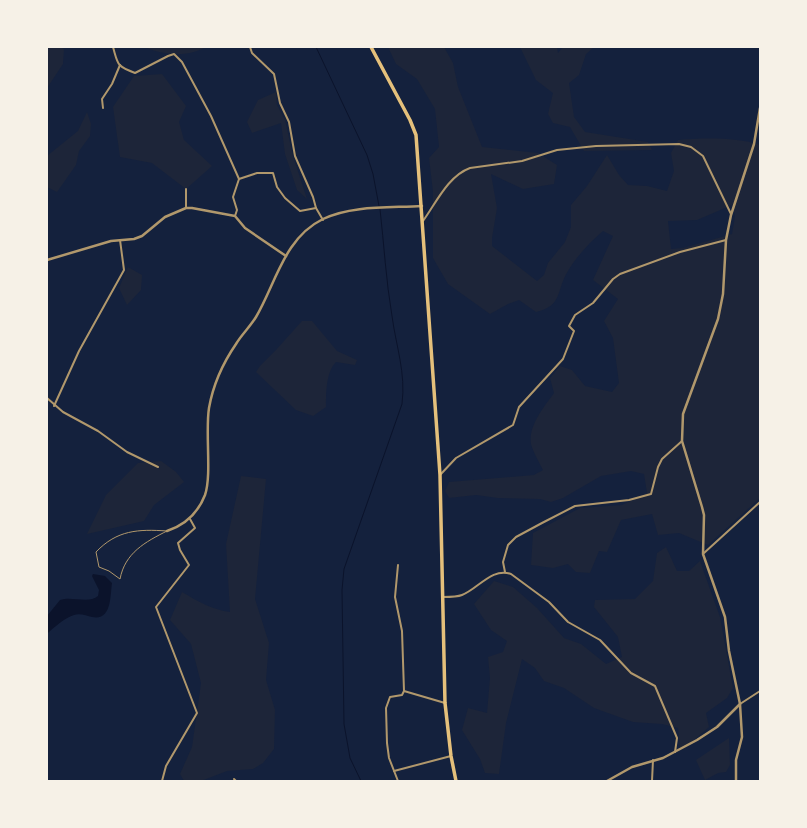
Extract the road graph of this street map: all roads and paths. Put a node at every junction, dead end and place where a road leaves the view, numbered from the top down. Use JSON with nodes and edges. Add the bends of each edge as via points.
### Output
{"nodes":[{"id":1,"x":113,"y":47,"type":"edge"},
{"id":2,"x":250,"y":47,"type":"edge"},
{"id":3,"x":371,"y":47,"type":"edge"},
{"id":4,"x":120,"y":65,"type":"junction"},
{"id":5,"x":103,"y":108,"type":"dead end"},
{"id":6,"x":760,"y":108,"type":"edge"},
{"id":7,"x":239,"y":179,"type":"junction"},
{"id":8,"x":186,"y":189,"type":"dead end"},
{"id":9,"x":422,"y":206,"type":"junction"},
{"id":10,"x":186,"y":208,"type":"junction"},
{"id":11,"x":316,"y":208,"type":"junction"},
{"id":12,"x":731,"y":215,"type":"junction"},
{"id":13,"x":235,"y":216,"type":"junction"},
{"id":14,"x":323,"y":220,"type":"junction"},
{"id":15,"x":423,"y":221,"type":"junction"},
{"id":16,"x":120,"y":240,"type":"junction"},
{"id":17,"x":726,"y":240,"type":"junction"},
{"id":18,"x":286,"y":256,"type":"junction"},
{"id":19,"x":47,"y":260,"type":"edge"},
{"id":20,"x":47,"y":398,"type":"edge"},
{"id":21,"x":54,"y":406,"type":"junction"},
{"id":22,"x":682,"y":441,"type":"junction"},
{"id":23,"x":158,"y":467,"type":"dead end"},
{"id":24,"x":440,"y":475,"type":"junction"},
{"id":25,"x":760,"y":502,"type":"edge"},
{"id":26,"x":190,"y":519,"type":"junction"},
{"id":27,"x":167,"y":532,"type":"junction"},
{"id":28,"x":703,"y":554,"type":"junction"},
{"id":29,"x":398,"y":565,"type":"dead end"},
{"id":30,"x":505,"y":572,"type":"junction"},
{"id":31,"x":442,"y":597,"type":"junction"},
{"id":32,"x":404,"y":691,"type":"junction"},
{"id":33,"x":760,"y":691,"type":"edge"},
{"id":34,"x":445,"y":703,"type":"junction"},
{"id":35,"x":740,"y":704,"type":"junction"},
{"id":36,"x":675,"y":753,"type":"junction"},
{"id":37,"x":451,"y":756,"type":"junction"},
{"id":38,"x":653,"y":760,"type":"junction"},
{"id":39,"x":394,"y":771,"type":"junction"},
{"id":40,"x":162,"y":781,"type":"edge"},
{"id":41,"x":398,"y":781,"type":"edge"},
{"id":42,"x":456,"y":781,"type":"edge"},
{"id":43,"x":607,"y":781,"type":"edge"},
{"id":44,"x":652,"y":781,"type":"edge"},
{"id":45,"x":736,"y":781,"type":"edge"}],
"edges":[{"from":1,"to":4,"type":"street","via":[[114,58]]},
{"from":2,"to":11,"type":"street","via":[[252,53],[274,74],[280,103],[289,122],[295,156]]},
{"from":3,"to":9,"type":"highway","via":[[416,135]]},
{"from":4,"to":5,"type":"street","via":[[102,99]]},
{"from":4,"to":7,"type":"street","via":[[135,73],[174,54],[182,62],[212,116]]},
{"from":6,"to":12,"type":"street","via":[[754,144]]},
{"from":7,"to":11,"type":"street","via":[[257,173],[273,173],[277,187],[300,211]]},
{"from":7,"to":13,"type":"street","via":[[233,197],[237,210]]},
{"from":8,"to":10,"type":"street"},
{"from":9,"to":14,"type":"street","via":[[349,211]]},
{"from":9,"to":15,"type":"highway"},
{"from":10,"to":13,"type":"street"},
{"from":10,"to":16,"type":"street","via":[[165,217],[142,236]]},
{"from":11,"to":14,"type":"street"},
{"from":12,"to":15,"type":"street","via":[[703,156],[691,147],[679,144],[638,144],[556,150],[522,161],[470,168],[452,180]]},
{"from":12,"to":17,"type":"street"},
{"from":13,"to":18,"type":"street","via":[[244,228]]},
{"from":14,"to":18,"type":"street","via":[[300,236]]},
{"from":15,"to":24,"type":"highway"},
{"from":16,"to":19,"type":"street","via":[[105,242]]},
{"from":16,"to":21,"type":"street","via":[[124,270],[85,339]]},
{"from":17,"to":22,"type":"street","via":[[718,319],[683,414]]},
{"from":17,"to":24,"type":"street","via":[[644,264],[613,279],[593,303],[575,315],[569,326],[574,331],[562,359],[519,407],[513,425],[456,458]]},
{"from":18,"to":26,"type":"street","via":[[262,306],[236,343],[217,379],[207,423],[205,495]]},
{"from":20,"to":21,"type":"street"},
{"from":21,"to":23,"type":"street","via":[[98,431],[127,452]]},
{"from":22,"to":28,"type":"street","via":[[704,515]]},
{"from":22,"to":30,"type":"street","via":[[662,459],[651,494],[629,500],[575,506],[542,523],[516,537],[508,545],[503,562]]},
{"from":24,"to":31,"type":"highway"},
{"from":25,"to":28,"type":"street"},
{"from":26,"to":27,"type":"street"},
{"from":26,"to":40,"type":"street","via":[[195,528],[178,543],[189,565],[156,607],[197,713],[166,766]]},
{"from":27,"to":27,"type":"lane","via":[[137,548],[126,562],[120,579],[110,571],[98,567],[96,552],[112,538],[131,532]]},
{"from":28,"to":35,"type":"street","via":[[725,618]]},
{"from":29,"to":32,"type":"street","via":[[395,597],[402,631]]},
{"from":30,"to":31,"type":"street","via":[[495,574],[463,595]]},
{"from":30,"to":36,"type":"street","via":[[542,595],[574,626],[597,637],[631,673],[655,686],[677,738]]},
{"from":31,"to":34,"type":"highway"},
{"from":32,"to":34,"type":"street"},
{"from":32,"to":39,"type":"street","via":[[402,695],[390,696],[386,708],[389,758]]},
{"from":33,"to":35,"type":"street"},
{"from":34,"to":37,"type":"highway"},
{"from":35,"to":36,"type":"street","via":[[710,733]]},
{"from":35,"to":45,"type":"street","via":[[742,737],[736,760]]},
{"from":36,"to":38,"type":"street"},
{"from":37,"to":39,"type":"street"},
{"from":37,"to":42,"type":"highway"},
{"from":38,"to":43,"type":"street","via":[[632,767]]},
{"from":38,"to":44,"type":"street"},
{"from":39,"to":41,"type":"street"}]}
